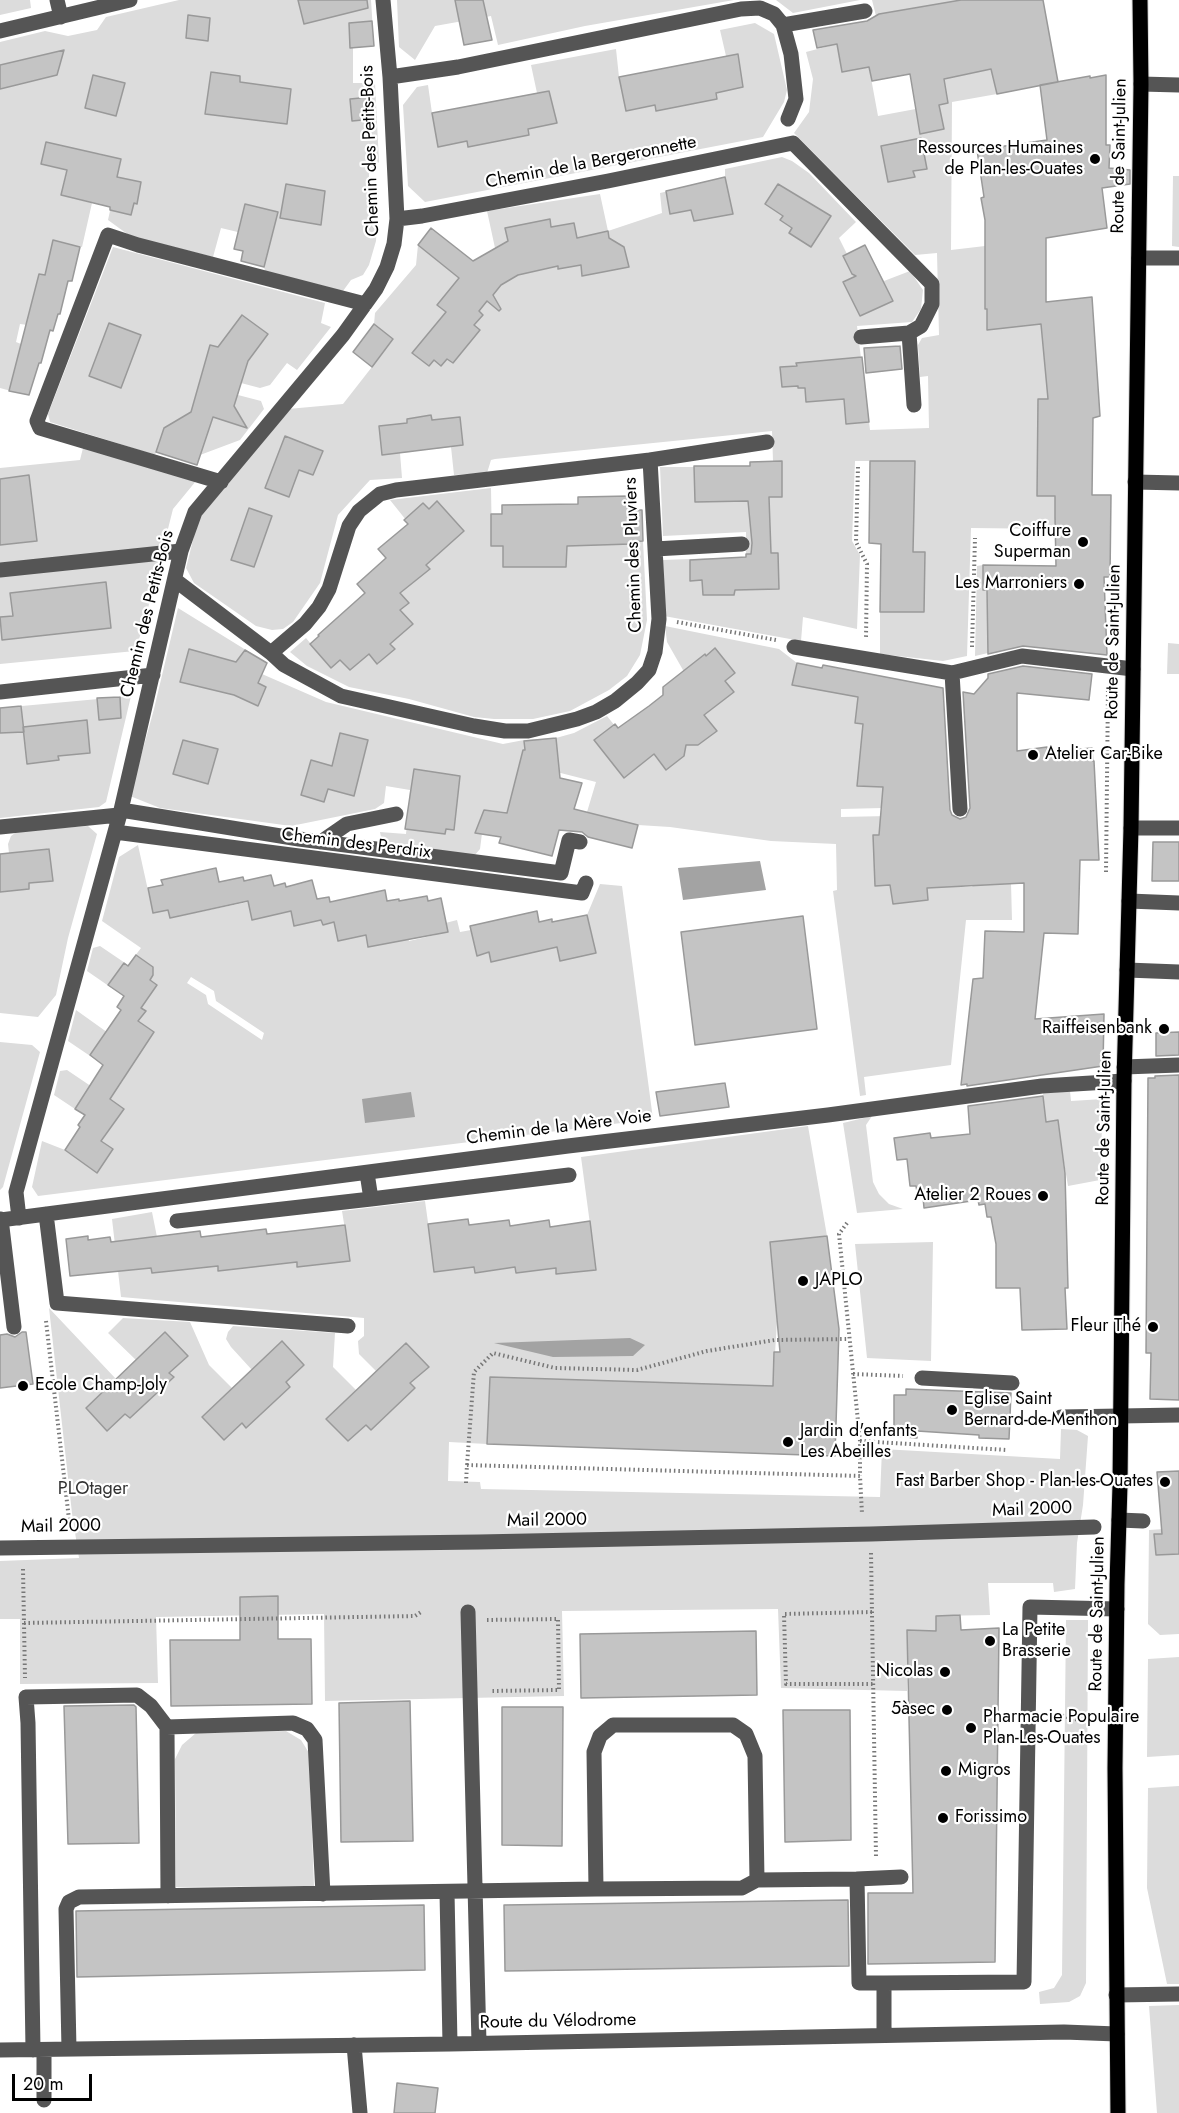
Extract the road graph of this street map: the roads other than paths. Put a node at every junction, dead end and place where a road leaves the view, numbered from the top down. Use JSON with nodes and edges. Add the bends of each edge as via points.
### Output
{"nodes":[{"id":1,"x":57,"y":0,"type":"edge"},
{"id":2,"x":130,"y":0,"type":"edge"},
{"id":3,"x":382,"y":0,"type":"edge"},
{"id":4,"x":1140,"y":0,"type":"edge"},
{"id":5,"x":865,"y":11,"type":"dead end"},
{"id":6,"x":61,"y":17,"type":"junction"},
{"id":7,"x":783,"y":25,"type":"junction"},
{"id":8,"x":0,"y":31,"type":"edge"},
{"id":9,"x":390,"y":77,"type":"junction"},
{"id":10,"x":1141,"y":84,"type":"junction"},
{"id":11,"x":1179,"y":85,"type":"edge"},
{"id":12,"x":788,"y":119,"type":"dead end"},
{"id":13,"x":397,"y":219,"type":"junction"},
{"id":14,"x":1139,"y":258,"type":"junction"},
{"id":15,"x":1179,"y":258,"type":"edge"},
{"id":16,"x":365,"y":304,"type":"junction"},
{"id":17,"x":909,"y":333,"type":"junction"},
{"id":18,"x":861,"y":337,"type":"dead end"},
{"id":19,"x":914,"y":405,"type":"dead end"},
{"id":20,"x":767,"y":442,"type":"dead end"},
{"id":21,"x":650,"y":460,"type":"junction"},
{"id":22,"x":221,"y":482,"type":"junction"},
{"id":23,"x":1135,"y":482,"type":"junction"},
{"id":24,"x":1179,"y":483,"type":"edge"},
{"id":25,"x":742,"y":544,"type":"dead end"},
{"id":26,"x":655,"y":549,"type":"junction"},
{"id":27,"x":180,"y":551,"type":"junction"},
{"id":28,"x":0,"y":570,"type":"edge"},
{"id":29,"x":175,"y":580,"type":"junction"},
{"id":30,"x":794,"y":647,"type":"road end"},
{"id":31,"x":271,"y":653,"type":"junction"},
{"id":32,"x":1133,"y":669,"type":"junction"},
{"id":33,"x":952,"y":673,"type":"junction"},
{"id":34,"x":153,"y":675,"type":"junction"},
{"id":35,"x":0,"y":692,"type":"edge"},
{"id":36,"x":960,"y":809,"type":"dead end"},
{"id":37,"x":120,"y":813,"type":"junction"},
{"id":38,"x":396,"y":814,"type":"dead end"},
{"id":39,"x":0,"y":827,"type":"edge"},
{"id":40,"x":1131,"y":828,"type":"junction"},
{"id":41,"x":1179,"y":828,"type":"edge"},
{"id":42,"x":115,"y":832,"type":"junction"},
{"id":43,"x":321,"y":842,"type":"junction"},
{"id":44,"x":580,"y":842,"type":"dead end"},
{"id":45,"x":586,"y":883,"type":"dead end"},
{"id":46,"x":1129,"y":901,"type":"junction"},
{"id":47,"x":1179,"y":903,"type":"edge"},
{"id":48,"x":1127,"y":970,"type":"junction"},
{"id":49,"x":1179,"y":972,"type":"edge"},
{"id":50,"x":1179,"y":1065,"type":"edge"},
{"id":51,"x":1124,"y":1074,"type":"junction"},
{"id":52,"x":367,"y":1173,"type":"junction"},
{"id":53,"x":569,"y":1175,"type":"dead end"},
{"id":54,"x":371,"y":1199,"type":"junction"},
{"id":55,"x":46,"y":1214,"type":"junction"},
{"id":56,"x":19,"y":1218,"type":"junction"},
{"id":57,"x":1,"y":1220,"type":"edge"},
{"id":58,"x":177,"y":1221,"type":"dead end"},
{"id":59,"x":348,"y":1326,"type":"dead end"},
{"id":60,"x":14,"y":1327,"type":"dead end"},
{"id":61,"x":922,"y":1377,"type":"road end"},
{"id":62,"x":1012,"y":1383,"type":"dead end"},
{"id":63,"x":1176,"y":1415,"type":"edge"},
{"id":64,"x":1121,"y":1416,"type":"junction"},
{"id":65,"x":1061,"y":1417,"type":"dead end"},
{"id":66,"x":1119,"y":1520,"type":"junction"},
{"id":67,"x":1143,"y":1521,"type":"dead end"},
{"id":68,"x":1094,"y":1527,"type":"dead end"},
{"id":69,"x":0,"y":1548,"type":"edge"},
{"id":70,"x":1117,"y":1609,"type":"junction"},
{"id":71,"x":468,"y":1616,"type":"road end"},
{"id":72,"x":167,"y":1727,"type":"junction"},
{"id":73,"x":901,"y":1877,"type":"dead end"},
{"id":74,"x":857,"y":1878,"type":"junction"},
{"id":75,"x":757,"y":1880,"type":"junction"},
{"id":76,"x":596,"y":1889,"type":"junction"},
{"id":77,"x":474,"y":1891,"type":"junction"},
{"id":78,"x":447,"y":1892,"type":"junction"},
{"id":79,"x":323,"y":1894,"type":"junction"},
{"id":80,"x":168,"y":1896,"type":"junction"},
{"id":81,"x":884,"y":1983,"type":"junction"},
{"id":82,"x":1179,"y":1994,"type":"edge"},
{"id":83,"x":1116,"y":1995,"type":"junction"},
{"id":84,"x":1117,"y":2034,"type":"junction"},
{"id":85,"x":884,"y":2036,"type":"junction"},
{"id":86,"x":479,"y":2043,"type":"junction"},
{"id":87,"x":450,"y":2044,"type":"junction"},
{"id":88,"x":354,"y":2045,"type":"junction"},
{"id":89,"x":69,"y":2049,"type":"junction"},
{"id":90,"x":0,"y":2050,"type":"edge"},
{"id":91,"x":38,"y":2050,"type":"junction"},
{"id":92,"x":44,"y":2100,"type":"dead end"},
{"id":93,"x":360,"y":2113,"type":"edge"},
{"id":94,"x":1118,"y":2113,"type":"edge"}],
"edges":[{"from":1,"to":6,"type":"street"},
{"from":2,"to":6,"type":"street"},
{"from":3,"to":9,"type":"street","name":"Chemin des Petits-Bois"},
{"from":4,"to":10,"type":"main road","name":"Route de Saint-Julien"},
{"from":5,"to":7,"type":"street"},
{"from":6,"to":8,"type":"street"},
{"from":7,"to":9,"type":"street","via":[[774,14],[760,8],[741,9]]},
{"from":7,"to":12,"type":"street","via":[[796,99]]},
{"from":9,"to":13,"type":"street","name":"Chemin des Petits-Bois"},
{"from":10,"to":11,"type":"street"},
{"from":10,"to":14,"type":"main road","name":"Route de Saint-Julien"},
{"from":13,"to":16,"type":"street","name":"Chemin des Petits-Bois","via":[[387,267]]},
{"from":13,"to":17,"type":"street","name":"Chemin de la Bergeronnette","via":[[793,143],[932,284],[932,304],[921,326]]},
{"from":14,"to":15,"type":"street"},
{"from":14,"to":23,"type":"main road","name":"Route de Saint-Julien"},
{"from":16,"to":22,"type":"street","name":"Chemin des Petits-Bois"},
{"from":16,"to":22,"type":"street","via":[[108,235],[37,421],[40,428]]},
{"from":17,"to":18,"type":"street"},
{"from":17,"to":19,"type":"street"},
{"from":20,"to":21,"type":"street"},
{"from":21,"to":26,"type":"street","name":"Chemin des Pluviers"},
{"from":21,"to":31,"type":"street","name":"Chemin des Pluviers","via":[[380,494],[359,511],[349,526],[329,589],[319,607]]},
{"from":22,"to":27,"type":"street","name":"Chemin des Petits-Bois","via":[[195,512]]},
{"from":23,"to":24,"type":"street"},
{"from":23,"to":32,"type":"main road","name":"Route de Saint-Julien"},
{"from":25,"to":26,"type":"street"},
{"from":26,"to":31,"type":"street","name":"Chemin des Pluviers","via":[[659,619],[649,670],[615,701],[577,719],[528,731],[474,726],[340,696],[284,665]]},
{"from":27,"to":28,"type":"street"},
{"from":27,"to":29,"type":"street","name":"Chemin des Petits-Bois"},
{"from":29,"to":31,"type":"street","name":"Chemin des Pluviers"},
{"from":29,"to":34,"type":"street","name":"Chemin des Petits-Bois"},
{"from":30,"to":33,"type":"street"},
{"from":32,"to":33,"type":"street","via":[[1022,656]]},
{"from":32,"to":40,"type":"main road","name":"Route de Saint-Julien"},
{"from":33,"to":36,"type":"street"},
{"from":34,"to":35,"type":"street"},
{"from":34,"to":37,"type":"street","name":"Chemin des Petits-Bois"},
{"from":37,"to":39,"type":"street"},
{"from":37,"to":42,"type":"street","name":"Chemin des Petits-Bois"},
{"from":37,"to":43,"type":"street"},
{"from":38,"to":43,"type":"street","via":[[347,824]]},
{"from":40,"to":41,"type":"street"},
{"from":40,"to":46,"type":"main road","name":"Route de Saint-Julien"},
{"from":42,"to":45,"type":"street","name":"Chemin des Perdrix","via":[[582,893]]},
{"from":42,"to":56,"type":"street","name":"Chemin des Petits-Bois","via":[[16,1192]]},
{"from":43,"to":44,"type":"street","via":[[561,873],[569,840]]},
{"from":46,"to":47,"type":"street"},
{"from":46,"to":48,"type":"main road","name":"Route de Saint-Julien"},
{"from":48,"to":49,"type":"street"},
{"from":48,"to":51,"type":"main road","name":"Route de Saint-Julien"},
{"from":50,"to":51,"type":"street","name":"Chemin de la Mère Voie"},
{"from":51,"to":52,"type":"street","name":"Chemin de la Mère Voie"},
{"from":51,"to":64,"type":"main road","name":"Route de Saint-Julien"},
{"from":52,"to":54,"type":"street"},
{"from":52,"to":55,"type":"street","name":"Chemin de la Mère Voie"},
{"from":53,"to":54,"type":"street"},
{"from":54,"to":58,"type":"street"},
{"from":55,"to":56,"type":"street","name":"Chemin de la Mère Voie"},
{"from":55,"to":59,"type":"street","via":[[57,1303]]},
{"from":56,"to":57,"type":"street","name":"Chemin de la Mère Voie"},
{"from":57,"to":60,"type":"street"},
{"from":61,"to":62,"type":"street"},
{"from":63,"to":64,"type":"street"},
{"from":64,"to":65,"type":"street"},
{"from":64,"to":66,"type":"main road","name":"Route de Saint-Julien"},
{"from":66,"to":67,"type":"street"},
{"from":66,"to":70,"type":"main road","name":"Route de Saint-Julien"},
{"from":68,"to":69,"type":"street","name":"Mail 2000","via":[[420,1543]]},
{"from":70,"to":81,"type":"street","via":[[1030,1607],[1024,1982]]},
{"from":70,"to":83,"type":"main road","name":"Route de Saint-Julien"},
{"from":71,"to":77,"type":"street"},
{"from":72,"to":79,"type":"street","via":[[293,1723],[307,1729],[315,1740]]},
{"from":72,"to":80,"type":"street"},
{"from":72,"to":91,"type":"street","via":[[137,1695],[26,1697]]},
{"from":73,"to":74,"type":"street"},
{"from":74,"to":75,"type":"street"},
{"from":74,"to":81,"type":"street","via":[[859,1983]]},
{"from":75,"to":76,"type":"street","via":[[742,1888]]},
{"from":75,"to":76,"type":"street","via":[[755,1756],[746,1734],[733,1725],[613,1725],[600,1736],[594,1752]]},
{"from":76,"to":77,"type":"street"},
{"from":77,"to":78,"type":"street"},
{"from":77,"to":86,"type":"street"},
{"from":78,"to":79,"type":"street"},
{"from":78,"to":87,"type":"street"},
{"from":79,"to":80,"type":"street"},
{"from":80,"to":89,"type":"street","via":[[79,1897],[69,1902]]},
{"from":81,"to":85,"type":"street"},
{"from":82,"to":83,"type":"street"},
{"from":83,"to":84,"type":"main road","name":"Route de Saint-Julien"},
{"from":84,"to":85,"type":"street","name":"Route du Vélodrome"},
{"from":84,"to":94,"type":"main road","name":"Route de Saint-Julien"},
{"from":85,"to":86,"type":"street","name":"Route du Vélodrome"},
{"from":86,"to":87,"type":"street","name":"Route du Vélodrome"},
{"from":87,"to":88,"type":"street","name":"Route du Vélodrome"},
{"from":88,"to":89,"type":"street","name":"Route du Vélodrome"},
{"from":88,"to":93,"type":"street"},
{"from":89,"to":91,"type":"street","name":"Route du Vélodrome"},
{"from":90,"to":91,"type":"street","name":"Route du Vélodrome"},
{"from":91,"to":92,"type":"street"}]}
